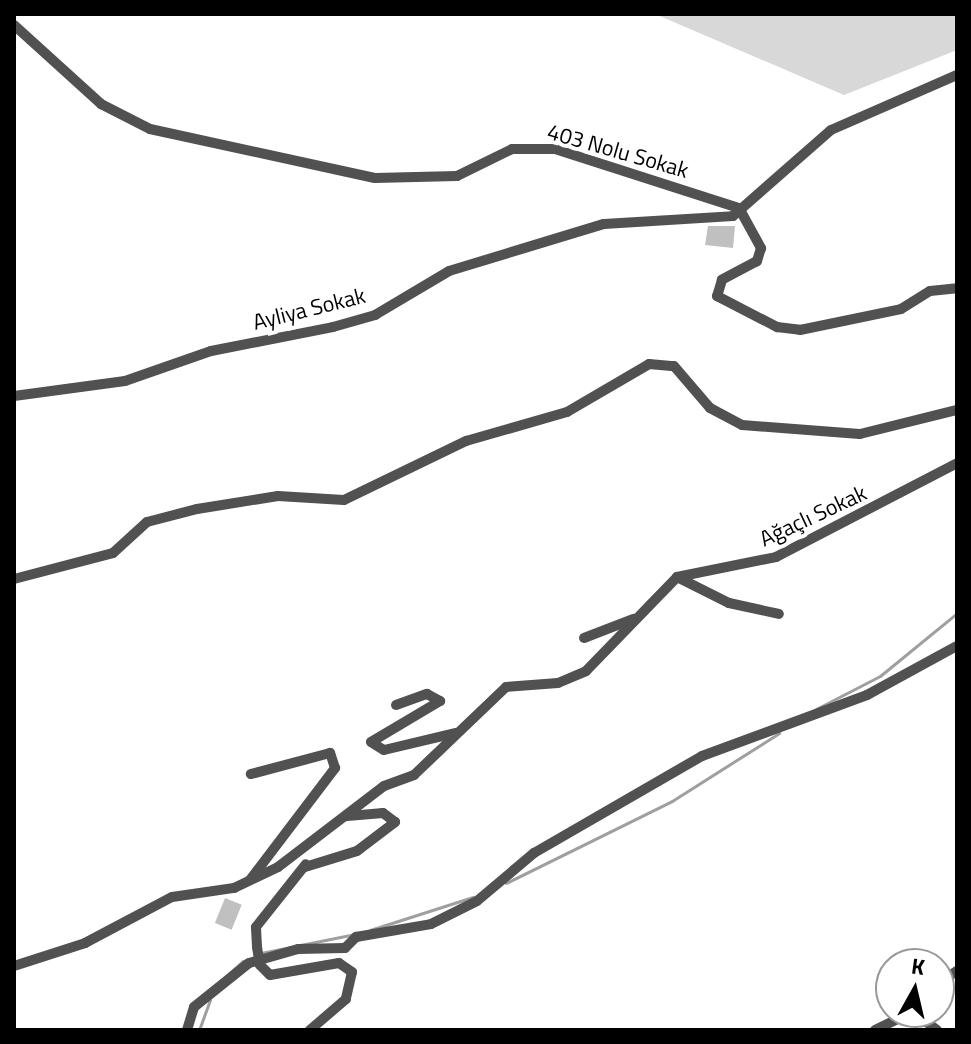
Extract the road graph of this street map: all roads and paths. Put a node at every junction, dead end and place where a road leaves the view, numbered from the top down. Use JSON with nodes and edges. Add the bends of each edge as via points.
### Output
{"nodes":[{"id":1,"x":14,"y":25,"type":"edge"},
{"id":2,"x":957,"y":75,"type":"edge"},
{"id":3,"x":739,"y":208,"type":"junction"},
{"id":4,"x":957,"y":288,"type":"edge"},
{"id":5,"x":14,"y":396,"type":"edge"},
{"id":6,"x":957,"y":399,"type":"edge"},
{"id":7,"x":955,"y":411,"type":"edge"},
{"id":8,"x":957,"y":463,"type":"edge"},
{"id":9,"x":677,"y":577,"type":"junction"},
{"id":10,"x":14,"y":579,"type":"edge"},
{"id":11,"x":643,"y":613,"type":"junction"},
{"id":12,"x":779,"y":614,"type":"dead end"},
{"id":13,"x":584,"y":638,"type":"dead end"},
{"id":14,"x":957,"y":646,"type":"edge"},
{"id":15,"x":396,"y":705,"type":"dead end"},
{"id":16,"x":461,"y":731,"type":"junction"},
{"id":17,"x":251,"y":774,"type":"dead end"},
{"id":18,"x":346,"y":816,"type":"junction"},
{"id":19,"x":311,"y":849,"type":"junction"},
{"id":20,"x":305,"y":867,"type":"junction"},
{"id":21,"x":249,"y":881,"type":"junction"},
{"id":22,"x":14,"y":966,"type":"edge"},
{"id":23,"x":187,"y":1030,"type":"edge"},
{"id":24,"x":310,"y":1030,"type":"edge"}],
"edges":[{"from":1,"to":3,"type":"street","name":"403 Nolu Sokak","via":[[101,104],[150,129],[375,178],[457,176],[512,149],[555,149]]},
{"from":2,"to":3,"type":"street","via":[[831,130]]},
{"from":3,"to":4,"type":"street","via":[[761,248],[757,261],[722,280],[717,296],[777,327],[800,330],[901,309],[930,291]]},
{"from":3,"to":5,"type":"street","name":"Ayliya Sokak","via":[[733,216],[690,223],[604,224],[449,271],[375,315],[211,351],[125,381]]},
{"from":6,"to":7,"type":"street"},
{"from":7,"to":10,"type":"street","via":[[860,434],[742,425],[724,419],[674,366],[661,362],[567,412],[466,441],[344,500],[278,496],[197,509],[147,522],[113,553]]},
{"from":8,"to":9,"type":"street","name":"Ağaçlı Sokak","via":[[776,557]]},
{"from":9,"to":11,"type":"street"},
{"from":9,"to":12,"type":"street","via":[[729,603]]},
{"from":11,"to":13,"type":"street"},
{"from":11,"to":16,"type":"street","via":[[573,680],[527,689],[506,687]]},
{"from":14,"to":23,"type":"street","via":[[867,695],[702,756],[548,848],[477,901],[415,931],[249,963],[194,1007]]},
{"from":15,"to":16,"type":"street","via":[[427,694],[440,701],[371,742],[384,750]]},
{"from":16,"to":18,"type":"street","via":[[414,775],[384,786]]},
{"from":17,"to":21,"type":"street","via":[[330,753],[335,768]]},
{"from":18,"to":19,"type":"street"},
{"from":18,"to":20,"type":"street","via":[[383,813],[395,822],[357,851]]},
{"from":19,"to":20,"type":"street"},
{"from":19,"to":21,"type":"street"},
{"from":20,"to":24,"type":"street","bridge":true,"via":[[256,927],[260,965],[270,975],[339,963],[352,972],[346,999]]},
{"from":21,"to":22,"type":"street","via":[[172,897],[85,943]]}]}
